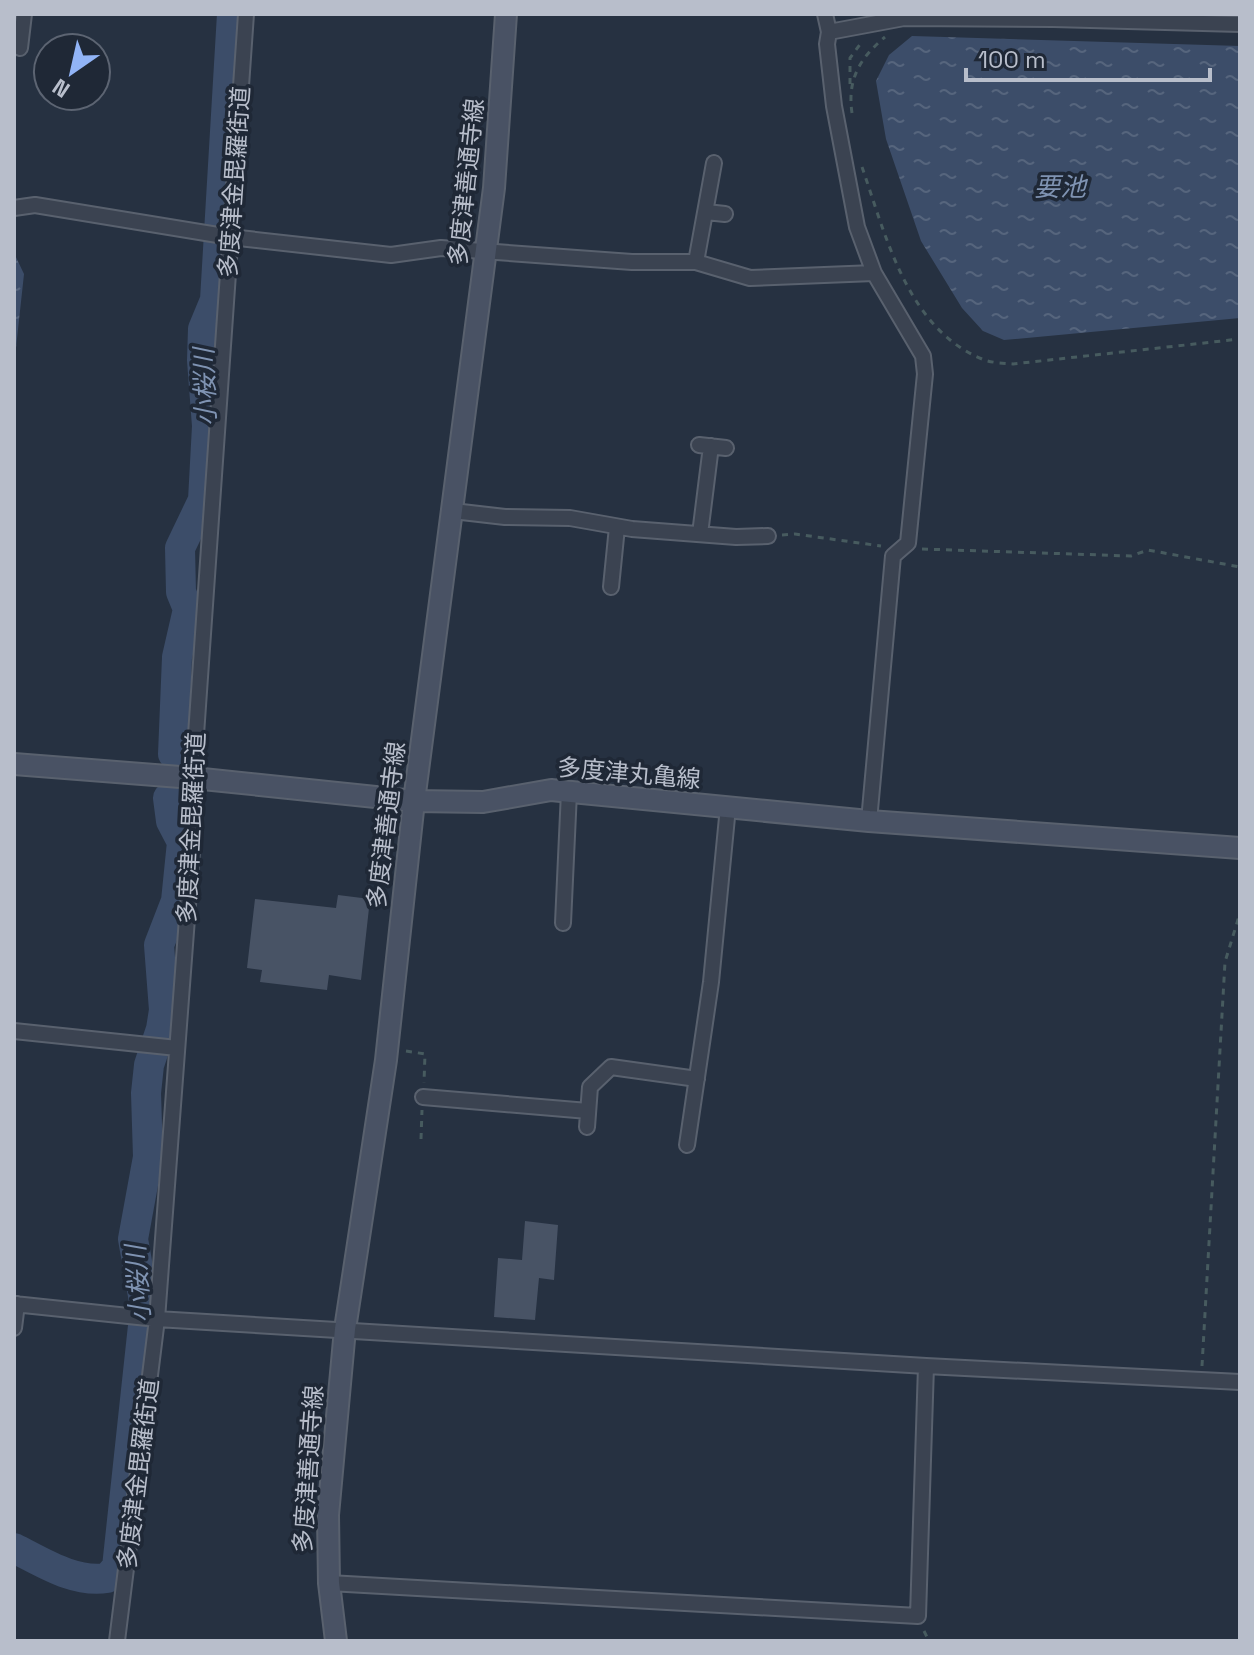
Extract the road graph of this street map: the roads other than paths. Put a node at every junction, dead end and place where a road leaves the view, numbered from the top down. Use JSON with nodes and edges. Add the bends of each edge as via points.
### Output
{"nodes":[{"id":1,"x":24,"y":14,"type":"edge"},
{"id":2,"x":246,"y":14,"type":"edge"},
{"id":3,"x":506,"y":14,"type":"edge"},
{"id":4,"x":825,"y":14,"type":"edge"},
{"id":5,"x":1235,"y":21,"type":"edge"},
{"id":6,"x":829,"y":32,"type":"junction"},
{"id":7,"x":20,"y":48,"type":"dead end"},
{"id":8,"x":714,"y":163,"type":"dead end"},
{"id":9,"x":14,"y":208,"type":"edge"},
{"id":10,"x":706,"y":212,"type":"junction"},
{"id":11,"x":725,"y":214,"type":"dead end"},
{"id":12,"x":230,"y":237,"type":"junction"},
{"id":13,"x":487,"y":251,"type":"junction"},
{"id":14,"x":696,"y":262,"type":"junction"},
{"id":15,"x":874,"y":273,"type":"junction"},
{"id":16,"x":712,"y":447,"type":"dead end"},
{"id":17,"x":453,"y":511,"type":"junction"},
{"id":18,"x":617,"y":527,"type":"junction"},
{"id":19,"x":700,"y":534,"type":"junction"},
{"id":20,"x":768,"y":536,"type":"road end"},
{"id":21,"x":611,"y":587,"type":"dead end"},
{"id":22,"x":14,"y":764,"type":"edge"},
{"id":23,"x":193,"y":778,"type":"junction"},
{"id":24,"x":569,"y":792,"type":"junction"},
{"id":25,"x":414,"y":801,"type":"junction"},
{"id":26,"x":728,"y":807,"type":"junction"},
{"id":27,"x":869,"y":821,"type":"junction"},
{"id":28,"x":1240,"y":848,"type":"edge"},
{"id":29,"x":563,"y":923,"type":"dead end"},
{"id":30,"x":14,"y":1031,"type":"edge"},
{"id":31,"x":171,"y":1047,"type":"junction"},
{"id":32,"x":697,"y":1079,"type":"junction"},
{"id":33,"x":423,"y":1097,"type":"dead end"},
{"id":34,"x":687,"y":1145,"type":"dead end"},
{"id":35,"x":15,"y":1304,"type":"edge"},
{"id":36,"x":148,"y":1318,"type":"junction"},
{"id":37,"x":14,"y":1328,"type":"edge"},
{"id":38,"x":345,"y":1329,"type":"junction"},
{"id":39,"x":926,"y":1366,"type":"junction"},
{"id":40,"x":1240,"y":1382,"type":"edge"},
{"id":41,"x":329,"y":1583,"type":"junction"},
{"id":42,"x":117,"y":1641,"type":"edge"},
{"id":43,"x":336,"y":1641,"type":"edge"}],
"edges":[{"from":1,"to":7,"type":"street"},
{"from":2,"to":12,"type":"street","name":"多度津金毘羅街道"},
{"from":3,"to":13,"type":"main road","name":"多度津善通寺線"},
{"from":4,"to":6,"type":"street"},
{"from":5,"to":6,"type":"street","via":[[904,18],[883,29]]},
{"from":6,"to":15,"type":"street","via":[[845,166],[857,227]]},
{"from":8,"to":10,"type":"street"},
{"from":9,"to":12,"type":"street","via":[[35,205]]},
{"from":10,"to":11,"type":"street"},
{"from":10,"to":14,"type":"street"},
{"from":12,"to":13,"type":"street","via":[[391,255],[441,248]]},
{"from":12,"to":23,"type":"street","name":"多度津金毘羅街道"},
{"from":13,"to":14,"type":"street"},
{"from":13,"to":17,"type":"main road","name":"多度津善通寺線"},
{"from":14,"to":15,"type":"street","via":[[750,278]]},
{"from":15,"to":27,"type":"street","via":[[923,356],[925,374],[904,546],[893,556]]},
{"from":16,"to":19,"type":"street"},
{"from":17,"to":18,"type":"street","via":[[570,518]]},
{"from":17,"to":25,"type":"main road","name":"多度津善通寺線"},
{"from":18,"to":19,"type":"street"},
{"from":18,"to":21,"type":"street"},
{"from":19,"to":20,"type":"street"},
{"from":22,"to":23,"type":"main road","name":"多度津丸亀線"},
{"from":23,"to":25,"type":"main road","name":"多度津丸亀線"},
{"from":23,"to":31,"type":"street","name":"多度津金毘羅街道","via":[[193,838]]},
{"from":24,"to":25,"type":"main road","name":"多度津丸亀線","via":[[551,790],[483,802]]},
{"from":24,"to":26,"type":"main road","name":"多度津丸亀線"},
{"from":24,"to":29,"type":"street"},
{"from":25,"to":38,"type":"main road","name":"多度津善通寺線","via":[[386,1060]]},
{"from":26,"to":27,"type":"main road","name":"多度津丸亀線"},
{"from":26,"to":32,"type":"street"},
{"from":27,"to":28,"type":"main road","name":"多度津丸亀線"},
{"from":30,"to":31,"type":"street"},
{"from":31,"to":36,"type":"street","name":"多度津金毘羅街道"},
{"from":32,"to":33,"type":"street","via":[[611,1067],[590,1087],[588,1119]]},
{"from":32,"to":34,"type":"street"},
{"from":35,"to":36,"type":"street"},
{"from":35,"to":37,"type":"street"},
{"from":36,"to":38,"type":"street"},
{"from":36,"to":42,"type":"street","name":"多度津金毘羅街道"},
{"from":38,"to":39,"type":"street"},
{"from":38,"to":41,"type":"main road","name":"多度津善通寺線","via":[[328,1515]]},
{"from":39,"to":40,"type":"street"},
{"from":39,"to":41,"type":"street","via":[[918,1616]]},
{"from":41,"to":43,"type":"main road","name":"多度津善通寺線"}]}
